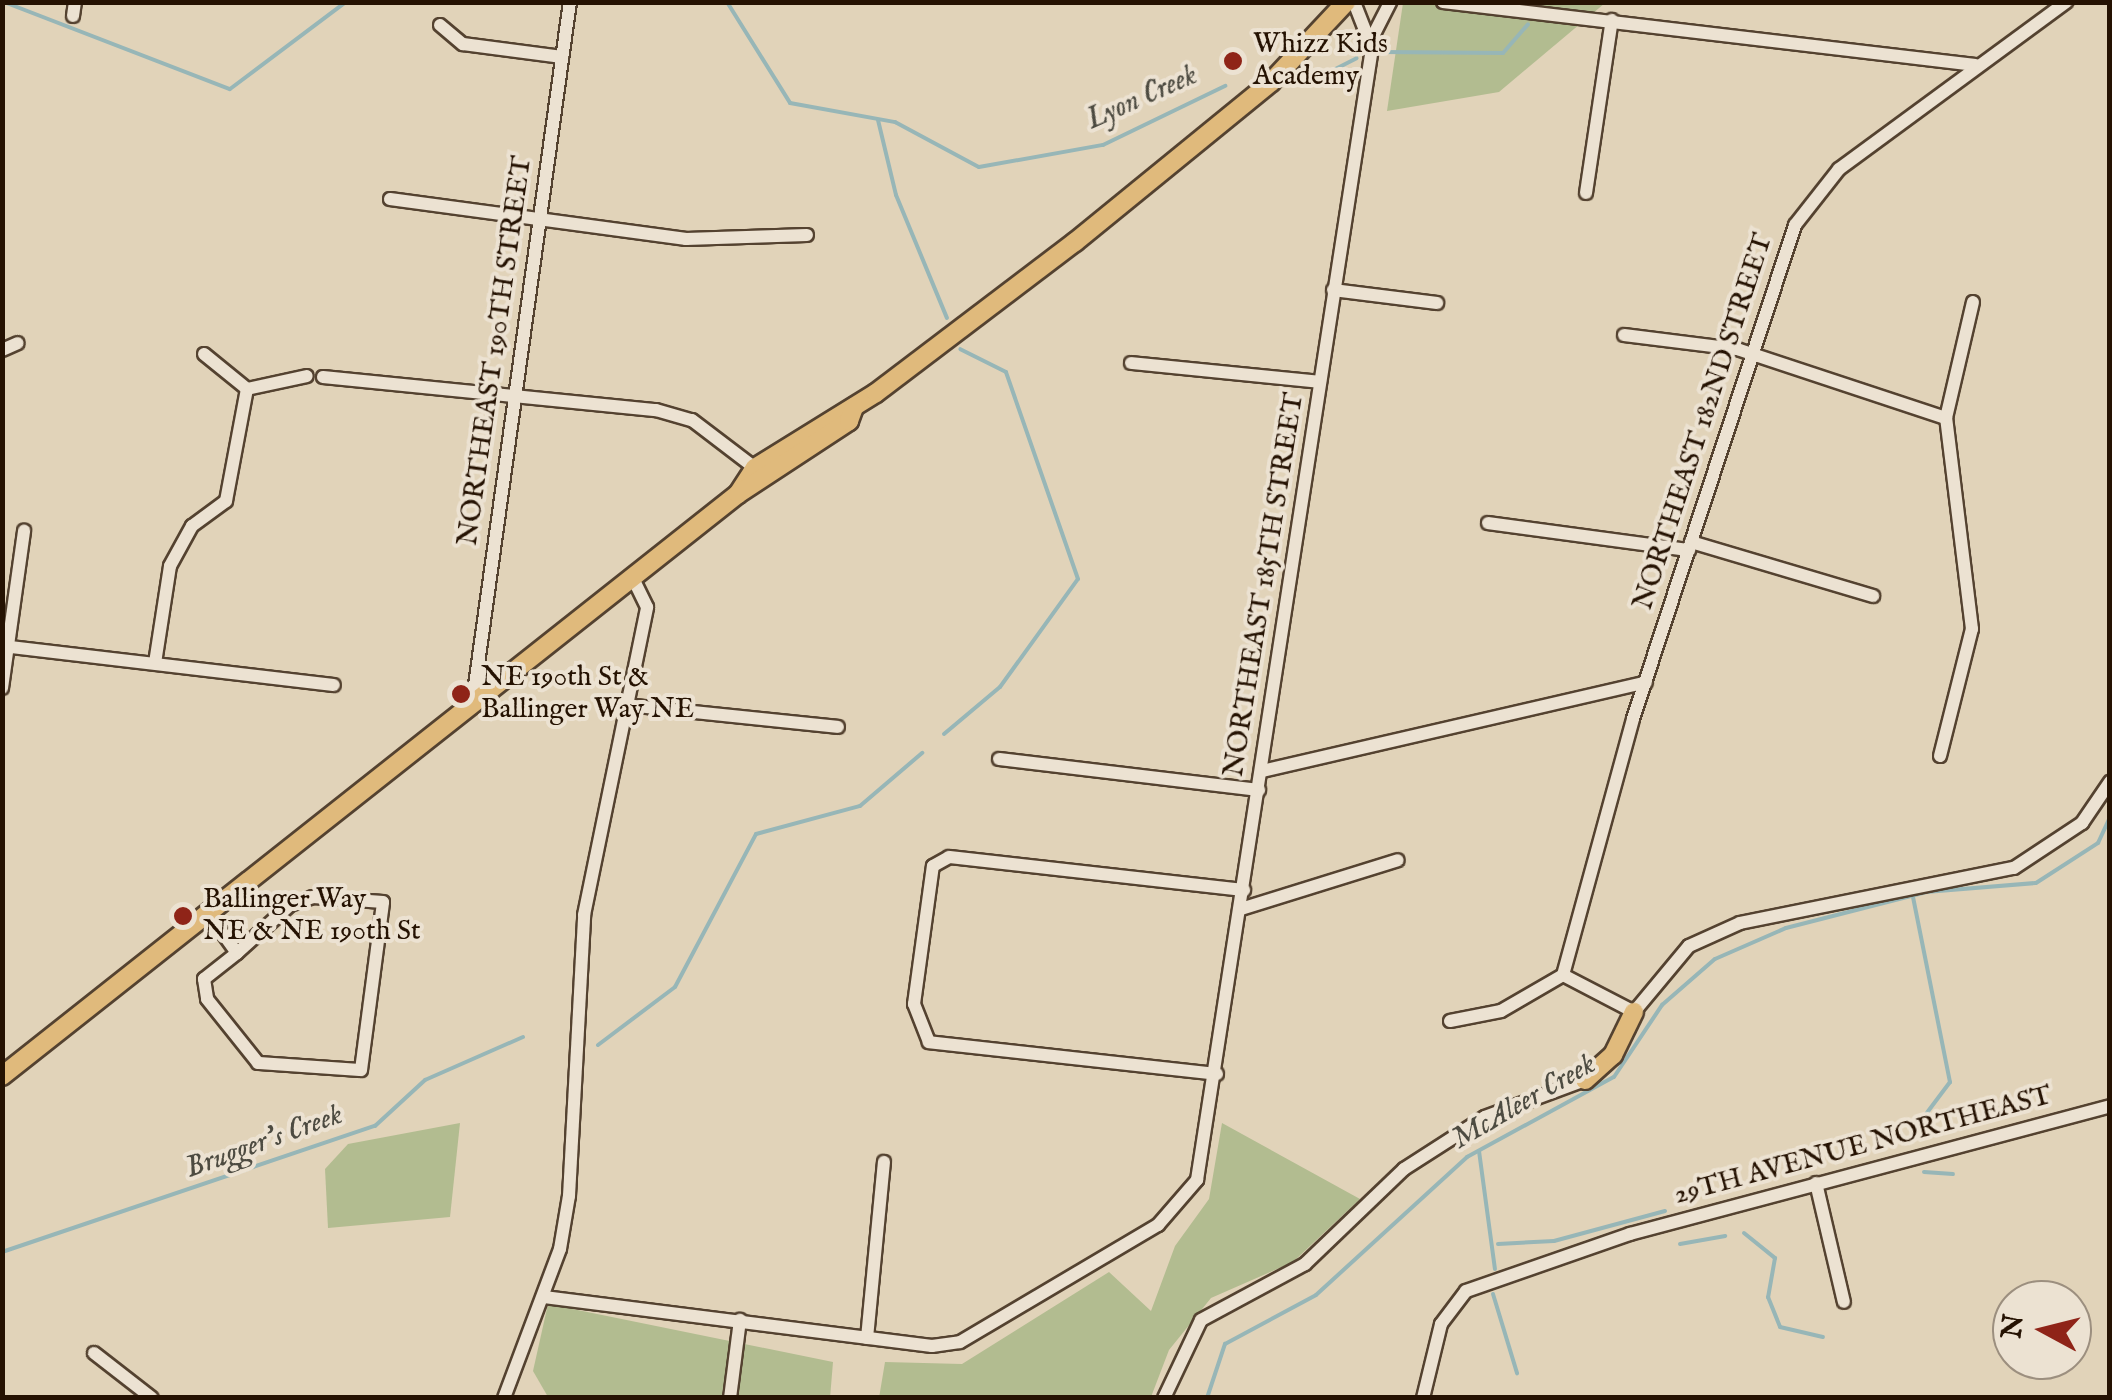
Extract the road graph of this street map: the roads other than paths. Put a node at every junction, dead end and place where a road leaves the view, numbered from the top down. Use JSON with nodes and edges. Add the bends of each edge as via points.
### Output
{"nodes":[{"id":1,"x":570,"y":2,"type":"edge"},
{"id":2,"x":1346,"y":2,"type":"edge"},
{"id":3,"x":1354,"y":2,"type":"edge"},
{"id":4,"x":1390,"y":2,"type":"edge"},
{"id":5,"x":1443,"y":2,"type":"edge"},
{"id":6,"x":2066,"y":2,"type":"edge"},
{"id":7,"x":1612,"y":20,"type":"junction"},
{"id":8,"x":440,"y":25,"type":"dead end"},
{"id":9,"x":1372,"y":38,"type":"junction"},
{"id":10,"x":562,"y":57,"type":"junction"},
{"id":11,"x":1975,"y":65,"type":"junction"},
{"id":12,"x":1586,"y":192,"type":"dead end"},
{"id":13,"x":390,"y":199,"type":"dead end"},
{"id":14,"x":539,"y":218,"type":"junction"},
{"id":15,"x":807,"y":235,"type":"dead end"},
{"id":16,"x":1333,"y":290,"type":"junction"},
{"id":17,"x":1973,"y":302,"type":"dead end"},
{"id":18,"x":1438,"y":303,"type":"dead end"},
{"id":19,"x":1624,"y":334,"type":"dead end"},
{"id":20,"x":18,"y":343,"type":"dead end"},
{"id":21,"x":2,"y":350,"type":"edge"},
{"id":22,"x":204,"y":354,"type":"dead end"},
{"id":23,"x":1747,"y":356,"type":"junction"},
{"id":24,"x":1131,"y":362,"type":"dead end"},
{"id":25,"x":307,"y":376,"type":"dead end"},
{"id":26,"x":323,"y":377,"type":"dead end"},
{"id":27,"x":1320,"y":382,"type":"junction"},
{"id":28,"x":247,"y":389,"type":"junction"},
{"id":29,"x":515,"y":398,"type":"junction"},
{"id":30,"x":854,"y":407,"type":"junction"},
{"id":31,"x":1946,"y":418,"type":"junction"},
{"id":32,"x":755,"y":468,"type":"junction"},
{"id":33,"x":738,"y":494,"type":"junction"},
{"id":34,"x":1488,"y":522,"type":"dead end"},
{"id":35,"x":24,"y":531,"type":"dead end"},
{"id":36,"x":1690,"y":546,"type":"junction"},
{"id":37,"x":634,"y":580,"type":"junction"},
{"id":38,"x":1872,"y":596,"type":"dead end"},
{"id":39,"x":5,"y":646,"type":"edge"},
{"id":40,"x":155,"y":663,"type":"junction"},
{"id":41,"x":1646,"y":682,"type":"junction"},
{"id":42,"x":334,"y":685,"type":"dead end"},
{"id":43,"x":2,"y":688,"type":"edge"},
{"id":44,"x":626,"y":705,"type":"junction"},
{"id":45,"x":472,"y":706,"type":"junction"},
{"id":46,"x":838,"y":727,"type":"dead end"},
{"id":47,"x":1940,"y":756,"type":"dead end"},
{"id":48,"x":999,"y":759,"type":"dead end"},
{"id":49,"x":1262,"y":771,"type":"junction"},
{"id":50,"x":2110,"y":782,"type":"edge"},
{"id":51,"x":1259,"y":790,"type":"junction"},
{"id":52,"x":1398,"y":860,"type":"dead end"},
{"id":53,"x":1244,"y":890,"type":"junction"},
{"id":54,"x":1241,"y":909,"type":"junction"},
{"id":55,"x":209,"y":914,"type":"junction"},
{"id":56,"x":236,"y":953,"type":"junction"},
{"id":57,"x":1564,"y":975,"type":"junction"},
{"id":58,"x":1634,"y":1012,"type":"junction"},
{"id":59,"x":1450,"y":1021,"type":"dead end"},
{"id":60,"x":1218,"y":1074,"type":"junction"},
{"id":61,"x":2,"y":1076,"type":"edge"},
{"id":62,"x":1584,"y":1080,"type":"joint"},
{"id":63,"x":2110,"y":1106,"type":"edge"},
{"id":64,"x":884,"y":1162,"type":"dead end"},
{"id":65,"x":1816,"y":1184,"type":"junction"},
{"id":66,"x":544,"y":1297,"type":"junction"},
{"id":67,"x":1844,"y":1302,"type":"dead end"},
{"id":68,"x":740,"y":1320,"type":"junction"},
{"id":69,"x":866,"y":1338,"type":"junction"},
{"id":70,"x":94,"y":1353,"type":"dead end"},
{"id":71,"x":152,"y":1398,"type":"edge"},
{"id":72,"x":504,"y":1398,"type":"edge"},
{"id":73,"x":730,"y":1398,"type":"edge"},
{"id":74,"x":1164,"y":1398,"type":"edge"},
{"id":75,"x":1423,"y":1398,"type":"edge"}],
"edges":[{"from":1,"to":10,"type":"street","name":"NORTHEAST 190TH STREET"},
{"from":2,"to":30,"type":"main road","via":[[1271,82],[1075,242]]},
{"from":3,"to":9,"type":"street"},
{"from":4,"to":9,"type":"street","name":"NORTHEAST 185TH STREET"},
{"from":5,"to":7,"type":"street"},
{"from":6,"to":11,"type":"street","name":"NORTHEAST 182ND STREET"},
{"from":7,"to":11,"type":"street"},
{"from":7,"to":12,"type":"street"},
{"from":8,"to":10,"type":"street","via":[[463,44]]},
{"from":9,"to":16,"type":"street","name":"NORTHEAST 185TH STREET"},
{"from":10,"to":14,"type":"street","name":"NORTHEAST 190TH STREET"},
{"from":11,"to":23,"type":"street","name":"NORTHEAST 182ND STREET","via":[[1820,188],[1774,267]]},
{"from":13,"to":14,"type":"street"},
{"from":14,"to":15,"type":"street","via":[[686,239]]},
{"from":14,"to":29,"type":"street","name":"NORTHEAST 190TH STREET"},
{"from":16,"to":18,"type":"street"},
{"from":16,"to":27,"type":"street","name":"NORTHEAST 185TH STREET"},
{"from":17,"to":31,"type":"street"},
{"from":19,"to":23,"type":"street"},
{"from":20,"to":21,"type":"street"},
{"from":22,"to":28,"type":"street"},
{"from":23,"to":31,"type":"street"},
{"from":23,"to":36,"type":"street","name":"NORTHEAST 182ND STREET"},
{"from":24,"to":27,"type":"street"},
{"from":25,"to":28,"type":"street"},
{"from":26,"to":29,"type":"street"},
{"from":27,"to":49,"type":"street","name":"NORTHEAST 185TH STREET"},
{"from":28,"to":40,"type":"street","via":[[226,501],[192,526],[170,566]]},
{"from":29,"to":32,"type":"street","via":[[678,415]]},
{"from":29,"to":45,"type":"street","name":"NORTHEAST 190TH STREET"},
{"from":30,"to":32,"type":"main road"},
{"from":30,"to":33,"type":"main road","via":[[848,422]]},
{"from":31,"to":47,"type":"street","via":[[1972,628]]},
{"from":32,"to":33,"type":"main road"},
{"from":33,"to":37,"type":"main road"},
{"from":34,"to":36,"type":"street"},
{"from":35,"to":39,"type":"street"},
{"from":36,"to":38,"type":"street"},
{"from":36,"to":41,"type":"street","name":"NORTHEAST 182ND STREET"},
{"from":37,"to":44,"type":"street","via":[[647,607]]},
{"from":37,"to":45,"type":"main road"},
{"from":39,"to":40,"type":"street"},
{"from":39,"to":43,"type":"street"},
{"from":40,"to":42,"type":"street"},
{"from":41,"to":49,"type":"street"},
{"from":41,"to":57,"type":"street","name":"NORTHEAST 182ND STREET"},
{"from":44,"to":46,"type":"street"},
{"from":44,"to":66,"type":"street","via":[[584,915],[568,1196]]},
{"from":45,"to":55,"type":"main road"},
{"from":48,"to":51,"type":"street"},
{"from":49,"to":51,"type":"street","name":"NORTHEAST 185TH STREET"},
{"from":50,"to":58,"type":"street","via":[[2082,823],[2014,868],[1740,922],[1689,946]]},
{"from":51,"to":53,"type":"street","name":"NORTHEAST 185TH STREET"},
{"from":52,"to":54,"type":"street"},
{"from":53,"to":54,"type":"street","name":"NORTHEAST 185TH STREET"},
{"from":53,"to":60,"type":"street","via":[[940,858],[914,1004],[922,1032],[942,1048]]},
{"from":54,"to":60,"type":"street","name":"NORTHEAST 185TH STREET"},
{"from":55,"to":56,"type":"street"},
{"from":55,"to":61,"type":"main road"},
{"from":56,"to":56,"type":"street","via":[[204,979],[208,999],[258,1063],[361,1070],[383,902],[290,904]]},
{"from":57,"to":58,"type":"street"},
{"from":57,"to":59,"type":"street","via":[[1500,1011]]},
{"from":58,"to":62,"type":"main road","via":[[1612,1055]]},
{"from":60,"to":69,"type":"street","name":"NORTHEAST 185TH STREET","via":[[1198,1180],[1158,1224],[978,1335],[932,1346]]},
{"from":62,"to":74,"type":"street","via":[[1484,1117],[1404,1169],[1305,1264],[1212,1312],[1179,1356]]},
{"from":63,"to":65,"type":"street","name":"29TH AVENUE NORTHEAST"},
{"from":64,"to":69,"type":"street"},
{"from":65,"to":67,"type":"street"},
{"from":65,"to":75,"type":"street","name":"29TH AVENUE NORTHEAST","via":[[1630,1234],[1466,1291],[1441,1324]]},
{"from":66,"to":68,"type":"street"},
{"from":66,"to":72,"type":"street"},
{"from":68,"to":69,"type":"street"},
{"from":68,"to":73,"type":"street"},
{"from":70,"to":71,"type":"street"}]}
